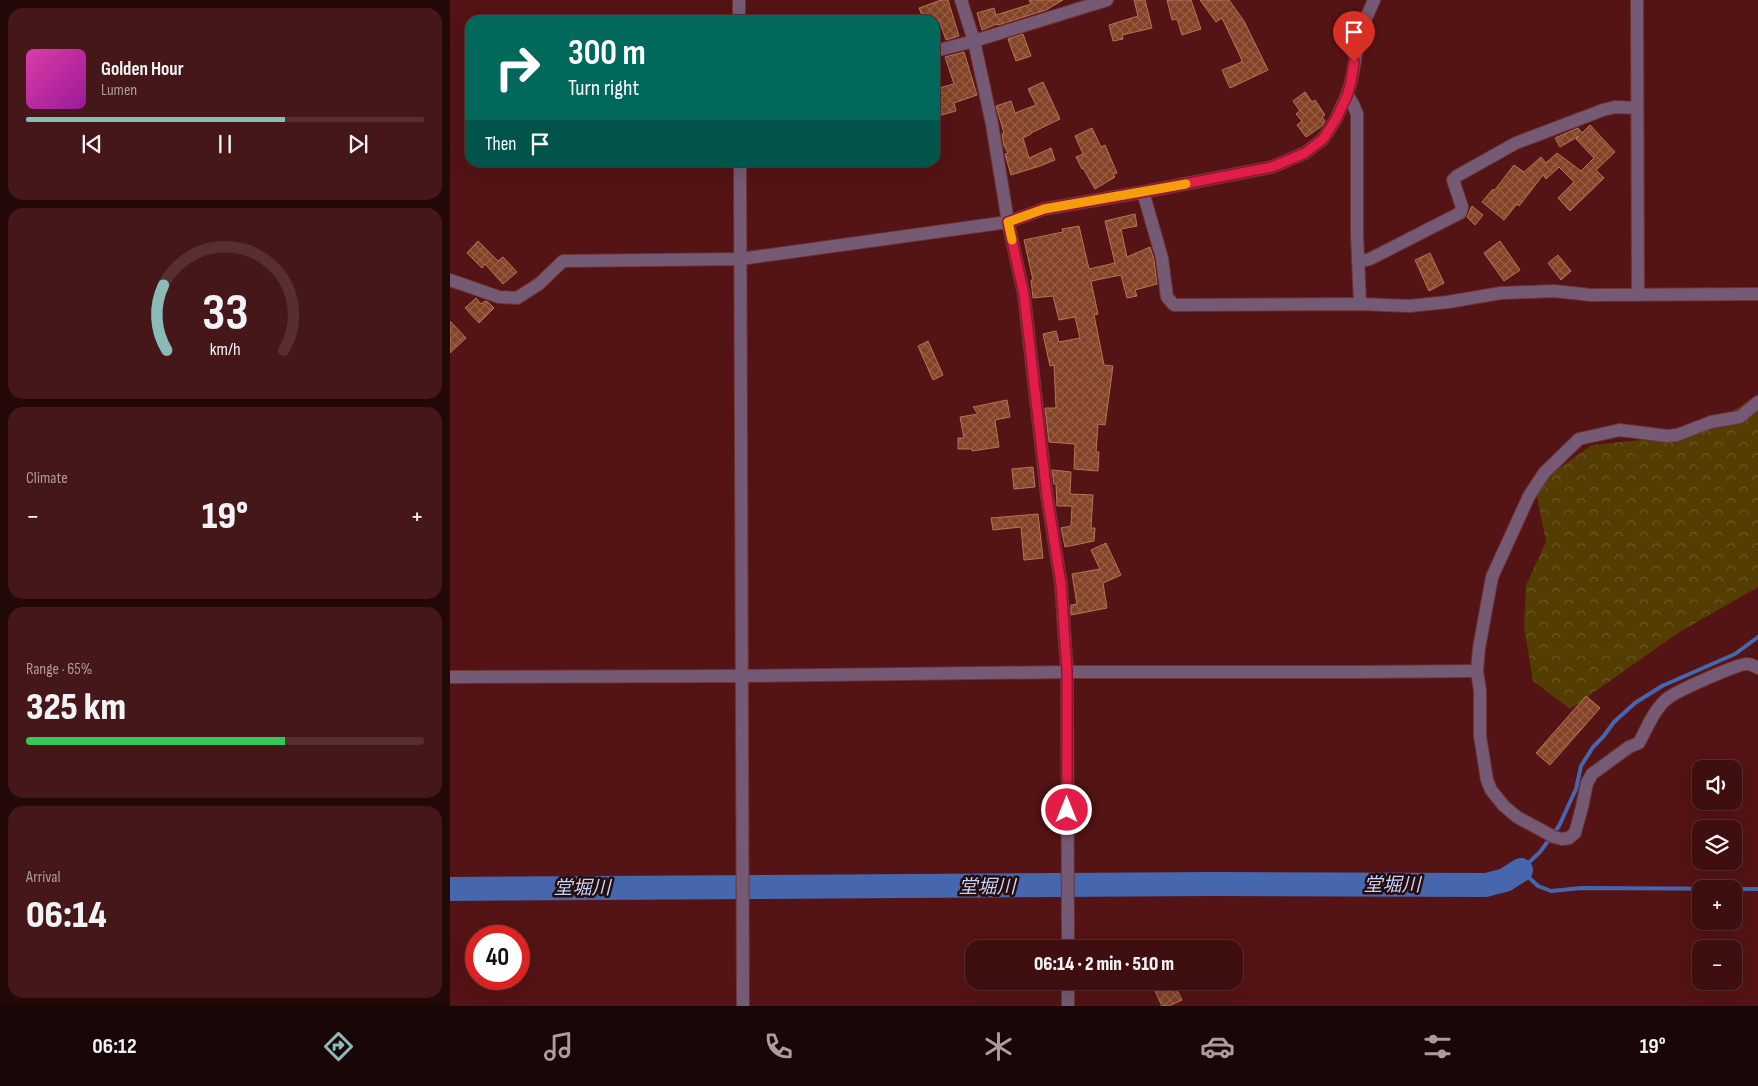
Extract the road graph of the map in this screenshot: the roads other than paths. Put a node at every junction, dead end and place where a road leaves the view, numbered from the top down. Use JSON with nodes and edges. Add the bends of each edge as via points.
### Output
{"nodes":[{"id":1,"x":739,"y":0,"type":"edge"},
{"id":2,"x":961,"y":0,"type":"edge"},
{"id":3,"x":1107,"y":0,"type":"edge"},
{"id":4,"x":1374,"y":0,"type":"edge"},
{"id":5,"x":1637,"y":0,"type":"edge"},
{"id":6,"x":739,"y":15,"type":"edge"},
{"id":7,"x":974,"y":41,"type":"junction"},
{"id":8,"x":940,"y":50,"type":"edge"},
{"id":9,"x":1347,"y":96,"type":"junction"},
{"id":10,"x":1637,"y":108,"type":"junction"},
{"id":11,"x":740,"y":167,"type":"edge"},
{"id":12,"x":1143,"y":192,"type":"junction"},
{"id":13,"x":1008,"y":222,"type":"junction"},
{"id":14,"x":740,"y":258,"type":"junction"},
{"id":15,"x":1358,"y":262,"type":"junction"},
{"id":16,"x":450,"y":280,"type":"edge"},
{"id":17,"x":1758,"y":294,"type":"edge"},
{"id":18,"x":1638,"y":295,"type":"junction"},
{"id":19,"x":1360,"y":304,"type":"junction"},
{"id":20,"x":1758,"y":402,"type":"edge"},
{"id":21,"x":1758,"y":668,"type":"edge"},
{"id":22,"x":1477,"y":671,"type":"junction"},
{"id":23,"x":1067,"y":672,"type":"junction"},
{"id":24,"x":742,"y":676,"type":"junction"},
{"id":25,"x":450,"y":677,"type":"edge"},
{"id":26,"x":1068,"y":940,"type":"edge"},
{"id":27,"x":1068,"y":990,"type":"edge"},
{"id":28,"x":743,"y":1006,"type":"edge"},
{"id":29,"x":1068,"y":1006,"type":"edge"}],
"edges":[{"from":1,"to":6,"type":"street"},
{"from":2,"to":7,"type":"street"},
{"from":3,"to":7,"type":"street"},
{"from":4,"to":9,"type":"street","via":[[1358,42]]},
{"from":5,"to":10,"type":"street"},
{"from":7,"to":8,"type":"street"},
{"from":7,"to":13,"type":"street"},
{"from":9,"to":12,"type":"street","via":[[1323,139],[1305,153],[1272,167]]},
{"from":9,"to":15,"type":"street","via":[[1357,114]]},
{"from":10,"to":15,"type":"street","via":[[1603,110],[1496,153],[1453,180],[1462,207],[1460,213]]},
{"from":10,"to":18,"type":"street"},
{"from":11,"to":14,"type":"street"},
{"from":12,"to":13,"type":"street","via":[[1044,209]]},
{"from":12,"to":19,"type":"street","via":[[1162,258],[1167,297],[1174,305]]},
{"from":13,"to":14,"type":"street"},
{"from":13,"to":23,"type":"street","via":[[1024,295],[1047,496],[1061,584]]},
{"from":14,"to":16,"type":"street","via":[[564,261],[539,284],[517,298],[500,297]]},
{"from":14,"to":24,"type":"street"},
{"from":15,"to":19,"type":"street"},
{"from":17,"to":18,"type":"street"},
{"from":18,"to":19,"type":"street","via":[[1554,291],[1501,293],[1409,306]]},
{"from":20,"to":22,"type":"street","via":[[1740,417],[1711,422],[1677,435],[1620,430],[1579,439],[1544,473],[1529,496],[1492,577]]},
{"from":21,"to":22,"type":"street","via":[[1745,664],[1669,697],[1653,716],[1639,743],[1592,774],[1575,832],[1562,839],[1517,817],[1491,790],[1480,736]]},
{"from":22,"to":23,"type":"street"},
{"from":23,"to":24,"type":"street"},
{"from":23,"to":26,"type":"street"},
{"from":24,"to":25,"type":"street"},
{"from":24,"to":28,"type":"street"},
{"from":27,"to":29,"type":"street"}]}
